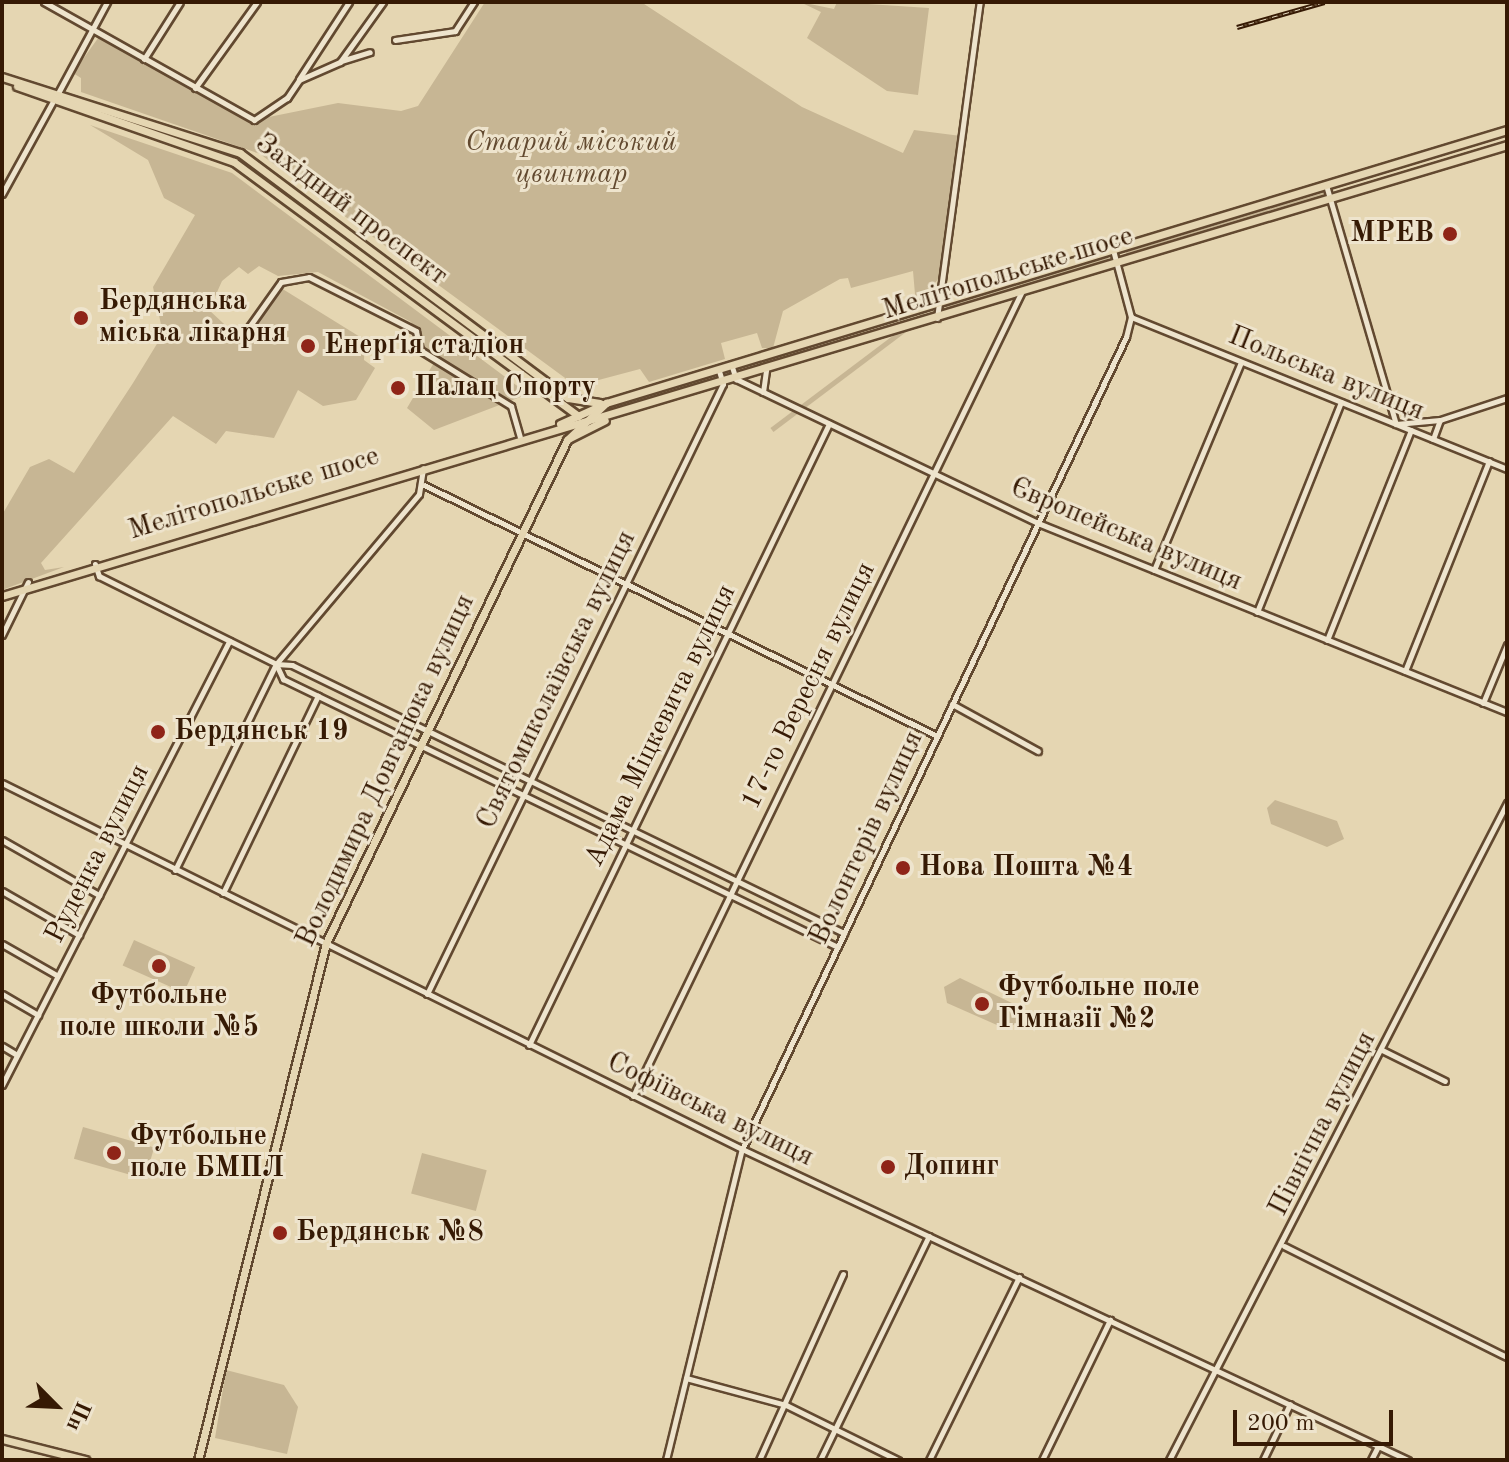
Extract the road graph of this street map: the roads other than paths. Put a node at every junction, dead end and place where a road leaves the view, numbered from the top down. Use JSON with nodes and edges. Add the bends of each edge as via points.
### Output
{"nodes":[{"id":1,"x":44,"y":2,"type":"edge"},
{"id":2,"x":107,"y":2,"type":"edge"},
{"id":3,"x":180,"y":2,"type":"edge"},
{"id":4,"x":257,"y":2,"type":"edge"},
{"id":5,"x":349,"y":2,"type":"edge"},
{"id":6,"x":383,"y":2,"type":"edge"},
{"id":7,"x":474,"y":2,"type":"edge"},
{"id":8,"x":980,"y":2,"type":"edge"},
{"id":9,"x":92,"y":29,"type":"junction"},
{"id":10,"x":395,"y":40,"type":"dead end"},
{"id":11,"x":370,"y":52,"type":"dead end"},
{"id":12,"x":144,"y":59,"type":"junction"},
{"id":13,"x":340,"y":62,"type":"junction"},
{"id":14,"x":2,"y":78,"type":"edge"},
{"id":15,"x":299,"y":80,"type":"junction"},
{"id":16,"x":195,"y":88,"type":"junction"},
{"id":17,"x":57,"y":95,"type":"junction"},
{"id":18,"x":52,"y":103,"type":"junction"},
{"id":19,"x":1507,"y":130,"type":"edge"},
{"id":20,"x":1507,"y":145,"type":"edge"},
{"id":21,"x":1326,"y":185,"type":"junction"},
{"id":22,"x":2,"y":194,"type":"edge"},
{"id":23,"x":1330,"y":199,"type":"junction"},
{"id":24,"x":1113,"y":250,"type":"junction"},
{"id":25,"x":1116,"y":264,"type":"junction"},
{"id":26,"x":1021,"y":293,"type":"junction"},
{"id":27,"x":940,"y":303,"type":"junction"},
{"id":28,"x":1131,"y":317,"type":"junction"},
{"id":29,"x":937,"y":319,"type":"junction"},
{"id":30,"x":249,"y":327,"type":"dead end"},
{"id":31,"x":1241,"y":362,"type":"junction"},
{"id":32,"x":732,"y":367,"type":"junction"},
{"id":33,"x":766,"y":370,"type":"junction"},
{"id":34,"x":719,"y":371,"type":"junction"},
{"id":35,"x":736,"y":379,"type":"junction"},
{"id":36,"x":723,"y":384,"type":"junction"},
{"id":37,"x":764,"y":393,"type":"junction"},
{"id":38,"x":1507,"y":398,"type":"edge"},
{"id":39,"x":1341,"y":402,"type":"junction"},
{"id":40,"x":606,"y":403,"type":"junction"},
{"id":41,"x":561,"y":407,"type":"junction"},
{"id":42,"x":581,"y":417,"type":"junction"},
{"id":43,"x":611,"y":417,"type":"junction"},
{"id":44,"x":1440,"y":420,"type":"junction"},
{"id":45,"x":569,"y":421,"type":"junction"},
{"id":46,"x":829,"y":424,"type":"junction"},
{"id":47,"x":1396,"y":424,"type":"junction"},
{"id":48,"x":1411,"y":430,"type":"junction"},
{"id":49,"x":520,"y":437,"type":"junction"},
{"id":50,"x":1433,"y":439,"type":"junction"},
{"id":51,"x":567,"y":440,"type":"junction"},
{"id":52,"x":1489,"y":461,"type":"junction"},
{"id":53,"x":423,"y":467,"type":"junction"},
{"id":54,"x":1507,"y":469,"type":"edge"},
{"id":55,"x":934,"y":473,"type":"junction"},
{"id":56,"x":424,"y":485,"type":"junction"},
{"id":57,"x":1038,"y":523,"type":"junction"},
{"id":58,"x":522,"y":533,"type":"junction"},
{"id":59,"x":95,"y":564,"type":"junction"},
{"id":60,"x":1154,"y":570,"type":"junction"},
{"id":61,"x":28,"y":582,"type":"junction"},
{"id":62,"x":626,"y":585,"type":"junction"},
{"id":63,"x":2,"y":596,"type":"edge"},
{"id":64,"x":1257,"y":612,"type":"junction"},
{"id":65,"x":727,"y":633,"type":"junction"},
{"id":66,"x":2,"y":635,"type":"edge"},
{"id":67,"x":1327,"y":640,"type":"junction"},
{"id":68,"x":229,"y":641,"type":"junction"},
{"id":69,"x":1507,"y":645,"type":"edge"},
{"id":70,"x":276,"y":664,"type":"junction"},
{"id":71,"x":1405,"y":671,"type":"junction"},
{"id":72,"x":832,"y":684,"type":"junction"},
{"id":73,"x":318,"y":695,"type":"junction"},
{"id":74,"x":1483,"y":703,"type":"junction"},
{"id":75,"x":952,"y":704,"type":"junction"},
{"id":76,"x":1507,"y":712,"type":"edge"},
{"id":77,"x":428,"y":730,"type":"junction"},
{"id":78,"x":937,"y":736,"type":"junction"},
{"id":79,"x":421,"y":745,"type":"junction"},
{"id":80,"x":1038,"y":751,"type":"dead end"},
{"id":81,"x":531,"y":781,"type":"junction"},
{"id":82,"x":2,"y":783,"type":"edge"},
{"id":83,"x":524,"y":795,"type":"junction"},
{"id":84,"x":1507,"y":803,"type":"edge"},
{"id":85,"x":633,"y":830,"type":"junction"},
{"id":86,"x":2,"y":840,"type":"edge"},
{"id":87,"x":626,"y":844,"type":"junction"},
{"id":88,"x":126,"y":846,"type":"junction"},
{"id":89,"x":175,"y":870,"type":"junction"},
{"id":90,"x":737,"y":881,"type":"junction"},
{"id":91,"x":2,"y":891,"type":"edge"},
{"id":92,"x":223,"y":893,"type":"junction"},
{"id":93,"x":99,"y":895,"type":"junction"},
{"id":94,"x":730,"y":895,"type":"junction"},
{"id":95,"x":844,"y":933,"type":"junction"},
{"id":96,"x":79,"y":935,"type":"junction"},
{"id":97,"x":326,"y":943,"type":"junction"},
{"id":98,"x":2,"y":944,"type":"edge"},
{"id":99,"x":838,"y":947,"type":"junction"},
{"id":100,"x":58,"y":976,"type":"junction"},
{"id":101,"x":2,"y":994,"type":"edge"},
{"id":102,"x":427,"y":994,"type":"junction"},
{"id":103,"x":38,"y":1015,"type":"junction"},
{"id":104,"x":529,"y":1045,"type":"junction"},
{"id":105,"x":2,"y":1046,"type":"edge"},
{"id":106,"x":1382,"y":1050,"type":"junction"},
{"id":107,"x":17,"y":1055,"type":"junction"},
{"id":108,"x":1445,"y":1081,"type":"dead end"},
{"id":109,"x":2,"y":1085,"type":"edge"},
{"id":110,"x":633,"y":1096,"type":"junction"},
{"id":111,"x":742,"y":1149,"type":"junction"},
{"id":112,"x":929,"y":1236,"type":"junction"},
{"id":113,"x":1284,"y":1246,"type":"junction"},
{"id":114,"x":843,"y":1274,"type":"dead end"},
{"id":115,"x":1019,"y":1277,"type":"junction"},
{"id":116,"x":1110,"y":1320,"type":"junction"},
{"id":117,"x":1507,"y":1357,"type":"edge"},
{"id":118,"x":1217,"y":1370,"type":"junction"},
{"id":119,"x":686,"y":1378,"type":"junction"},
{"id":120,"x":1290,"y":1404,"type":"junction"},
{"id":121,"x":786,"y":1405,"type":"junction"},
{"id":122,"x":835,"y":1429,"type":"junction"},
{"id":123,"x":2,"y":1439,"type":"edge"},
{"id":124,"x":1378,"y":1446,"type":"junction"},
{"id":125,"x":85,"y":1460,"type":"edge"},
{"id":126,"x":198,"y":1460,"type":"edge"},
{"id":127,"x":666,"y":1460,"type":"edge"},
{"id":128,"x":759,"y":1460,"type":"edge"},
{"id":129,"x":820,"y":1460,"type":"edge"},
{"id":130,"x":898,"y":1460,"type":"edge"},
{"id":131,"x":929,"y":1460,"type":"edge"},
{"id":132,"x":1042,"y":1460,"type":"edge"},
{"id":133,"x":1169,"y":1460,"type":"edge"},
{"id":134,"x":1263,"y":1460,"type":"edge"},
{"id":135,"x":1371,"y":1460,"type":"edge"},
{"id":136,"x":1408,"y":1460,"type":"edge"}],
"edges":[{"from":1,"to":9,"type":"street"},
{"from":2,"to":9,"type":"street"},
{"from":3,"to":12,"type":"street"},
{"from":4,"to":16,"type":"street"},
{"from":5,"to":15,"type":"street"},
{"from":6,"to":13,"type":"street"},
{"from":7,"to":10,"type":"street","via":[[455,31]]},
{"from":8,"to":27,"type":"street"},
{"from":9,"to":12,"type":"street"},
{"from":9,"to":17,"type":"street"},
{"from":11,"to":13,"type":"street"},
{"from":12,"to":16,"type":"street"},
{"from":13,"to":15,"type":"street"},
{"from":14,"to":17,"type":"main road","name":"Західний проспект"},
{"from":14,"to":18,"type":"main road","name":"Західний проспект"},
{"from":15,"to":16,"type":"street","via":[[287,98],[254,120]]},
{"from":17,"to":18,"type":"main road"},
{"from":17,"to":40,"type":"main road","name":"Західний проспект","via":[[240,153],[568,398]]},
{"from":18,"to":22,"type":"street"},
{"from":18,"to":41,"type":"main road","name":"Західний проспект","via":[[234,162]]},
{"from":19,"to":21,"type":"main road","name":"Мелітопольське шосе"},
{"from":20,"to":23,"type":"main road","name":"Мелітопольське шосе"},
{"from":21,"to":23,"type":"street"},
{"from":21,"to":24,"type":"main road","name":"Мелітопольське шосе"},
{"from":23,"to":25,"type":"main road","name":"Мелітопольське шосе"},
{"from":23,"to":47,"type":"street"},
{"from":24,"to":25,"type":"street"},
{"from":24,"to":27,"type":"main road","name":"Мелітопольське шосе"},
{"from":25,"to":26,"type":"main road","name":"Мелітопольське шосе"},
{"from":25,"to":28,"type":"street"},
{"from":26,"to":29,"type":"main road","name":"Мелітопольське шосе"},
{"from":26,"to":55,"type":"street","name":"17-го Вересня вулиця"},
{"from":27,"to":29,"type":"street"},
{"from":27,"to":32,"type":"main road","name":"Мелітопольське шосе"},
{"from":28,"to":31,"type":"street","name":"Польська вулиця"},
{"from":28,"to":57,"type":"street","name":"Волонтерів вулиця"},
{"from":29,"to":33,"type":"main road","name":"Мелітопольське шосе"},
{"from":30,"to":49,"type":"street","via":[[281,282],[309,277],[416,331],[420,350],[511,406]]},
{"from":31,"to":39,"type":"street","name":"Польська вулиця"},
{"from":31,"to":60,"type":"street"},
{"from":32,"to":34,"type":"main road","name":"Мелітопольське шосе"},
{"from":32,"to":35,"type":"street"},
{"from":33,"to":35,"type":"main road","name":"Мелітопольське шосе"},
{"from":33,"to":37,"type":"street"},
{"from":34,"to":36,"type":"street"},
{"from":34,"to":40,"type":"main road","name":"Мелітопольське шосе"},
{"from":35,"to":36,"type":"main road","name":"Мелітопольське шосе"},
{"from":35,"to":37,"type":"street","name":"Європейська вулиця"},
{"from":36,"to":43,"type":"main road","name":"Мелітопольське шосе"},
{"from":36,"to":62,"type":"street","name":"Святомиколаївська вулиця"},
{"from":37,"to":46,"type":"street","name":"Європейська вулиця"},
{"from":38,"to":44,"type":"street"},
{"from":39,"to":47,"type":"street","name":"Польська вулиця"},
{"from":39,"to":64,"type":"street"},
{"from":40,"to":42,"type":"main road"},
{"from":41,"to":42,"type":"main road"},
{"from":41,"to":45,"type":"main road"},
{"from":42,"to":43,"type":"main road","name":"Мелітопольське шосе"},
{"from":42,"to":45,"type":"main road","name":"Мелітопольське шосе"},
{"from":42,"to":51,"type":"main road"},
{"from":43,"to":51,"type":"main road"},
{"from":44,"to":47,"type":"street"},
{"from":44,"to":50,"type":"street"},
{"from":45,"to":49,"type":"main road","name":"Мелітопольське шосе"},
{"from":45,"to":51,"type":"main road"},
{"from":46,"to":55,"type":"street","name":"Європейська вулиця"},
{"from":46,"to":65,"type":"street","name":"Адама Міцкевича вулиця"},
{"from":47,"to":48,"type":"street","name":"Польська вулиця"},
{"from":48,"to":50,"type":"street","name":"Польська вулиця"},
{"from":48,"to":67,"type":"street"},
{"from":49,"to":53,"type":"main road","name":"Мелітопольське шосе"},
{"from":50,"to":52,"type":"street","name":"Польська вулиця"},
{"from":51,"to":58,"type":"main road","name":"Володимира Довганюка вулиця"},
{"from":52,"to":54,"type":"street","name":"Польська вулиця"},
{"from":52,"to":71,"type":"street"},
{"from":53,"to":56,"type":"street"},
{"from":53,"to":59,"type":"main road","name":"Мелітопольське шосе"},
{"from":55,"to":57,"type":"street","name":"Європейська вулиця"},
{"from":55,"to":72,"type":"street","name":"17-го Вересня вулиця"},
{"from":56,"to":58,"type":"street"},
{"from":56,"to":70,"type":"street"},
{"from":57,"to":60,"type":"street","name":"Європейська вулиця"},
{"from":57,"to":75,"type":"street","name":"Волонтерів вулиця"},
{"from":58,"to":62,"type":"street"},
{"from":58,"to":77,"type":"main road","name":"Володимира Довганюка вулиця"},
{"from":59,"to":61,"type":"main road","name":"Мелітопольське шосе"},
{"from":59,"to":68,"type":"street","via":[[99,576]]},
{"from":60,"to":64,"type":"street","name":"Європейська вулиця"},
{"from":61,"to":63,"type":"main road","name":"Мелітопольське шосе"},
{"from":61,"to":66,"type":"street"},
{"from":62,"to":65,"type":"street"},
{"from":62,"to":81,"type":"street","name":"Святомиколаївська вулиця"},
{"from":64,"to":67,"type":"street","name":"Європейська вулиця"},
{"from":65,"to":72,"type":"street"},
{"from":65,"to":85,"type":"street","name":"Адама Міцкевича вулиця"},
{"from":67,"to":71,"type":"street","name":"Європейська вулиця"},
{"from":68,"to":70,"type":"street"},
{"from":68,"to":88,"type":"street","name":"Руденка вулиця"},
{"from":69,"to":74,"type":"street"},
{"from":70,"to":73,"type":"street","via":[[283,679]]},
{"from":70,"to":77,"type":"street"},
{"from":70,"to":89,"type":"street"},
{"from":71,"to":74,"type":"street","name":"Європейська вулиця"},
{"from":72,"to":78,"type":"street"},
{"from":72,"to":90,"type":"street","name":"17-го Вересня вулиця"},
{"from":73,"to":79,"type":"street"},
{"from":73,"to":92,"type":"street"},
{"from":74,"to":76,"type":"street","name":"Європейська вулиця"},
{"from":75,"to":78,"type":"street","name":"Волонтерів вулиця"},
{"from":75,"to":80,"type":"street"},
{"from":77,"to":79,"type":"main road","name":"Володимира Довганюка вулиця"},
{"from":77,"to":81,"type":"street"},
{"from":78,"to":95,"type":"street","name":"Волонтерів вулиця"},
{"from":79,"to":83,"type":"street"},
{"from":79,"to":97,"type":"main road","name":"Володимира Довганюка вулиця"},
{"from":81,"to":83,"type":"street","name":"Святомиколаївська вулиця"},
{"from":81,"to":85,"type":"street"},
{"from":82,"to":88,"type":"street","name":"Софіївська вулиця"},
{"from":83,"to":87,"type":"street"},
{"from":83,"to":102,"type":"street","name":"Святомиколаївська вулиця"},
{"from":84,"to":106,"type":"street","name":"Північна вулиця"},
{"from":85,"to":87,"type":"street","name":"Адама Міцкевича вулиця"},
{"from":85,"to":90,"type":"street"},
{"from":86,"to":93,"type":"street"},
{"from":87,"to":94,"type":"street"},
{"from":87,"to":104,"type":"street","name":"Адама Міцкевича вулиця"},
{"from":88,"to":89,"type":"street","name":"Софіївська вулиця"},
{"from":88,"to":93,"type":"street","name":"Руденка вулиця"},
{"from":89,"to":92,"type":"street","name":"Софіївська вулиця"},
{"from":90,"to":94,"type":"street","name":"17-го Вересня вулиця"},
{"from":90,"to":95,"type":"street"},
{"from":91,"to":96,"type":"street"},
{"from":92,"to":97,"type":"street","name":"Софіївська вулиця"},
{"from":93,"to":96,"type":"street","name":"Руденка вулиця"},
{"from":94,"to":99,"type":"street"},
{"from":94,"to":110,"type":"street","name":"17-го Вересня вулиця"},
{"from":95,"to":99,"type":"street","name":"Волонтерів вулиця"},
{"from":96,"to":100,"type":"street","name":"Руденка вулиця"},
{"from":97,"to":102,"type":"street","name":"Софіївська вулиця"},
{"from":97,"to":126,"type":"main road","name":"Володимира Довганюка вулиця"},
{"from":98,"to":100,"type":"street"},
{"from":99,"to":111,"type":"street","name":"Волонтерів вулиця"},
{"from":100,"to":103,"type":"street","name":"Руденка вулиця"},
{"from":101,"to":103,"type":"street"},
{"from":102,"to":104,"type":"street","name":"Софіївська вулиця"},
{"from":103,"to":107,"type":"street","name":"Руденка вулиця"},
{"from":104,"to":110,"type":"street","name":"Софіївська вулиця"},
{"from":105,"to":107,"type":"street"},
{"from":106,"to":108,"type":"street"},
{"from":106,"to":113,"type":"street","name":"Північна вулиця"},
{"from":107,"to":109,"type":"street","name":"Руденка вулиця"},
{"from":110,"to":111,"type":"street","name":"Софіївська вулиця"},
{"from":111,"to":112,"type":"street","name":"Софіївська вулиця"},
{"from":111,"to":119,"type":"street","name":"Волонтерів вулиця"},
{"from":112,"to":115,"type":"street","name":"Софіївська вулиця"},
{"from":112,"to":122,"type":"street"},
{"from":113,"to":117,"type":"street"},
{"from":113,"to":118,"type":"street","name":"Північна вулиця"},
{"from":114,"to":121,"type":"street"},
{"from":115,"to":116,"type":"street","name":"Софіївська вулиця"},
{"from":115,"to":131,"type":"street"},
{"from":116,"to":118,"type":"street","name":"Софіївська вулиця"},
{"from":116,"to":132,"type":"street"},
{"from":118,"to":120,"type":"street","name":"Софіївська вулиця"},
{"from":118,"to":133,"type":"street","name":"Північна вулиця"},
{"from":119,"to":121,"type":"street"},
{"from":119,"to":127,"type":"street","name":"Волонтерів вулиця"},
{"from":120,"to":124,"type":"street","name":"Софіївська вулиця"},
{"from":120,"to":134,"type":"street"},
{"from":121,"to":122,"type":"street"},
{"from":121,"to":128,"type":"street"},
{"from":122,"to":129,"type":"street"},
{"from":122,"to":130,"type":"street"},
{"from":123,"to":125,"type":"main road"},
{"from":124,"to":135,"type":"street"},
{"from":124,"to":136,"type":"street","name":"Софіївська вулиця"}]}
